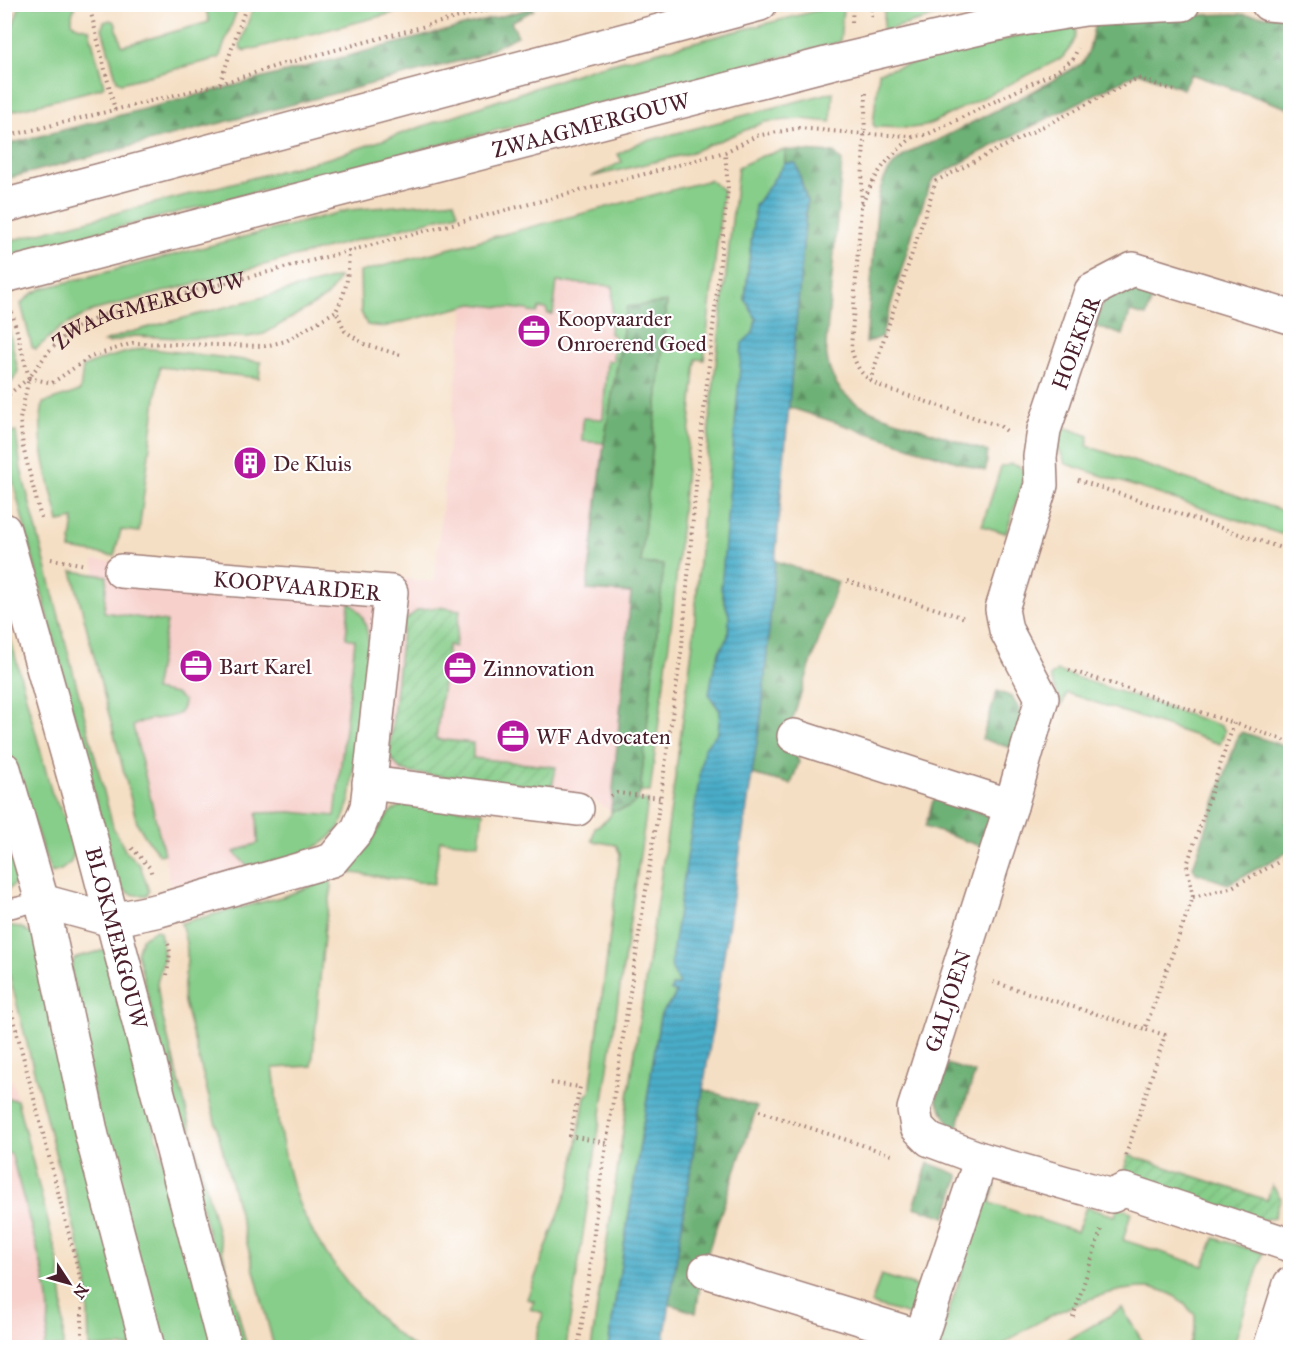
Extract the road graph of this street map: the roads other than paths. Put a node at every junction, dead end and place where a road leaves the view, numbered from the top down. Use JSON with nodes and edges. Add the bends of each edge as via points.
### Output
{"nodes":[{"id":1,"x":760,"y":4,"type":"edge"},
{"id":2,"x":1183,"y":4,"type":"edge"},
{"id":3,"x":1268,"y":4,"type":"edge"},
{"id":4,"x":1290,"y":6,"type":"edge"},
{"id":5,"x":1008,"y":10,"type":"edge"},
{"id":6,"x":4,"y":206,"type":"edge"},
{"id":7,"x":7,"y":289,"type":"edge"},
{"id":8,"x":1290,"y":317,"type":"edge"},
{"id":9,"x":1040,"y":457,"type":"joint"},
{"id":10,"x":4,"y":530,"type":"edge"},
{"id":11,"x":121,"y":571,"type":"dead end"},
{"id":12,"x":794,"y":736,"type":"dead end"},
{"id":13,"x":4,"y":769,"type":"edge"},
{"id":14,"x":369,"y":783,"type":"junction"},
{"id":15,"x":1011,"y":806,"type":"junction"},
{"id":16,"x":577,"y":809,"type":"road end"},
{"id":17,"x":42,"y":901,"type":"junction"},
{"id":18,"x":4,"y":910,"type":"edge"},
{"id":19,"x":112,"y":920,"type":"junction"},
{"id":20,"x":981,"y":1159,"type":"junction"},
{"id":21,"x":1290,"y":1245,"type":"edge"},
{"id":22,"x":706,"y":1271,"type":"dead end"},
{"id":23,"x":1290,"y":1284,"type":"edge"},
{"id":24,"x":916,"y":1342,"type":"edge"},
{"id":25,"x":147,"y":1347,"type":"edge"},
{"id":26,"x":225,"y":1347,"type":"edge"},
{"id":27,"x":1270,"y":1347,"type":"edge"}],
"edges":[{"from":1,"to":6,"type":"street"},
{"from":2,"to":5,"type":"street","name":"ZWAAGMERGOUW"},
{"from":3,"to":4,"type":"street"},
{"from":5,"to":7,"type":"street","name":"ZWAAGMERGOUW","via":[[830,63]]},
{"from":8,"to":9,"type":"street","name":"HOEKER","via":[[1133,269],[1091,291],[1044,430]]},
{"from":9,"to":15,"type":"street","name":"GALJOEN","via":[[1041,485],[1002,609],[1012,642],[1041,698]]},
{"from":10,"to":19,"type":"street","name":"BLOKMERGOUW"},
{"from":11,"to":14,"type":"street","name":"KOOPVAARDER","via":[[391,592]]},
{"from":12,"to":15,"type":"street"},
{"from":13,"to":17,"type":"street"},
{"from":14,"to":16,"type":"street"},
{"from":14,"to":19,"type":"street","name":"KOOPVAARDER","via":[[367,807],[358,829],[332,860]]},
{"from":15,"to":20,"type":"street","name":"GALJOEN","via":[[914,1109],[917,1127],[930,1140]]},
{"from":17,"to":18,"type":"lane"},
{"from":17,"to":19,"type":"street","name":"KOOPVAARDER"},
{"from":17,"to":25,"type":"street","via":[[92,1136]]},
{"from":19,"to":26,"type":"street","name":"BLOKMERGOUW"},
{"from":20,"to":21,"type":"street","via":[[1112,1196],[1124,1190]]},
{"from":20,"to":24,"type":"street"},
{"from":22,"to":24,"type":"street"},
{"from":23,"to":27,"type":"street"}]}
